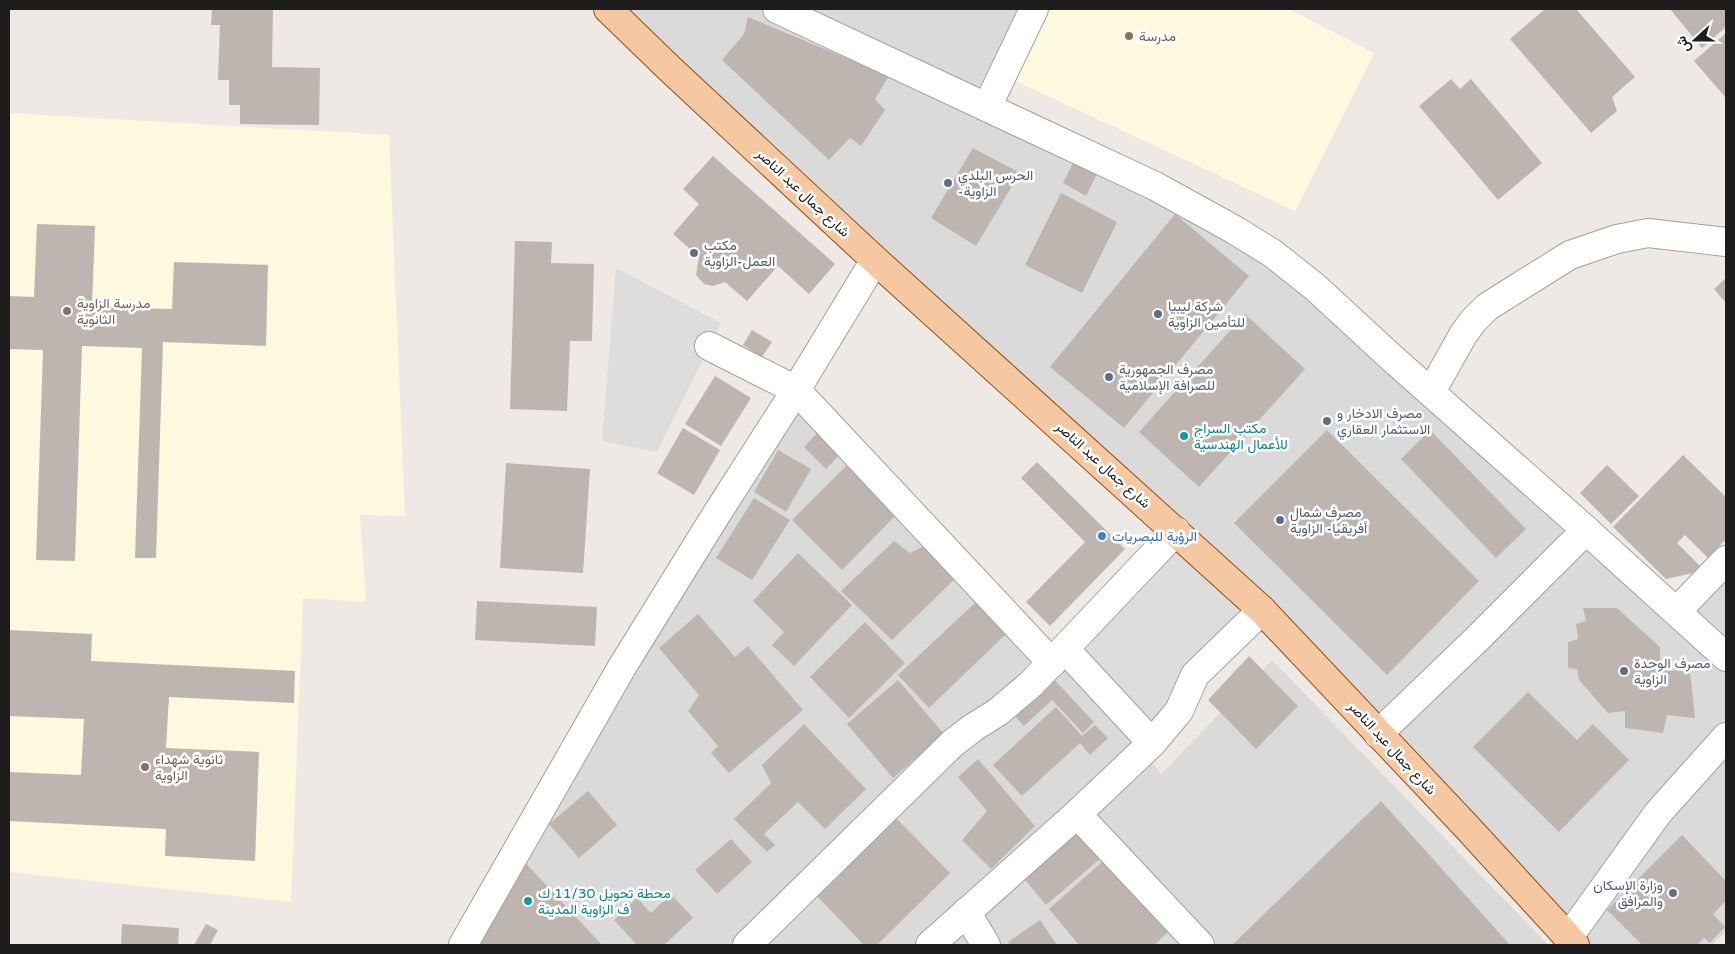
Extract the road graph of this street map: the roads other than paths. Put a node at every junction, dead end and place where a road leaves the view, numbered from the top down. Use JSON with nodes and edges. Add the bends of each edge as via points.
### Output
{"nodes":[{"id":1,"x":608,"y":9,"type":"edge"},
{"id":2,"x":1034,"y":9,"type":"edge"},
{"id":3,"x":796,"y":12,"type":"edge"},
{"id":4,"x":987,"y":107,"type":"junction"},
{"id":5,"x":1726,"y":242,"type":"edge"},
{"id":6,"x":875,"y":260,"type":"junction"},
{"id":7,"x":710,"y":346,"type":"dead end"},
{"id":8,"x":796,"y":390,"type":"junction"},
{"id":9,"x":1431,"y":392,"type":"junction"},
{"id":10,"x":1586,"y":530,"type":"junction"},
{"id":11,"x":1176,"y":531,"type":"junction"},
{"id":12,"x":1726,"y":560,"type":"edge"},
{"id":13,"x":1262,"y":610,"type":"junction"},
{"id":14,"x":1677,"y":611,"type":"junction"},
{"id":15,"x":1058,"y":656,"type":"junction"},
{"id":16,"x":1726,"y":656,"type":"edge"},
{"id":17,"x":1378,"y":734,"type":"junction"},
{"id":18,"x":1726,"y":737,"type":"edge"},
{"id":19,"x":1152,"y":743,"type":"junction"},
{"id":20,"x":1077,"y":814,"type":"junction"},
{"id":21,"x":966,"y":912,"type":"junction"},
{"id":22,"x":1572,"y":942,"type":"edge"},
{"id":23,"x":463,"y":945,"type":"edge"},
{"id":24,"x":747,"y":945,"type":"edge"},
{"id":25,"x":930,"y":945,"type":"edge"},
{"id":26,"x":986,"y":945,"type":"edge"},
{"id":27,"x":1200,"y":945,"type":"edge"}],
"edges":[{"from":1,"to":6,"type":"main road","name":"شارع جمال عبد الناصر"},
{"from":2,"to":4,"type":"street"},
{"from":3,"to":4,"type":"street"},
{"from":4,"to":9,"type":"street","via":[[1155,186],[1272,253],[1315,287]]},
{"from":5,"to":9,"type":"street","via":[[1648,233],[1570,255],[1487,307],[1463,334]]},
{"from":6,"to":8,"type":"street"},
{"from":6,"to":11,"type":"main road","name":"شارع جمال عبد الناصر"},
{"from":7,"to":8,"type":"street"},
{"from":8,"to":15,"type":"street"},
{"from":8,"to":23,"type":"street","via":[[622,667]]},
{"from":9,"to":10,"type":"street"},
{"from":10,"to":14,"type":"street"},
{"from":10,"to":17,"type":"street"},
{"from":11,"to":13,"type":"main road","name":"شارع جمال عبد الناصر"},
{"from":11,"to":15,"type":"street"},
{"from":12,"to":14,"type":"street"},
{"from":13,"to":17,"type":"main road","name":"شارع جمال عبد الناصر"},
{"from":13,"to":19,"type":"street","via":[[1195,675],[1179,711]]},
{"from":14,"to":16,"type":"street"},
{"from":15,"to":19,"type":"street"},
{"from":15,"to":24,"type":"street","via":[[998,712],[953,743]]},
{"from":17,"to":22,"type":"main road","name":"شارع جمال عبد الناصر"},
{"from":18,"to":22,"type":"street","via":[[1658,813]]},
{"from":19,"to":20,"type":"street"},
{"from":20,"to":21,"type":"street"},
{"from":20,"to":27,"type":"street"},
{"from":21,"to":25,"type":"street"},
{"from":21,"to":26,"type":"street"}]}
